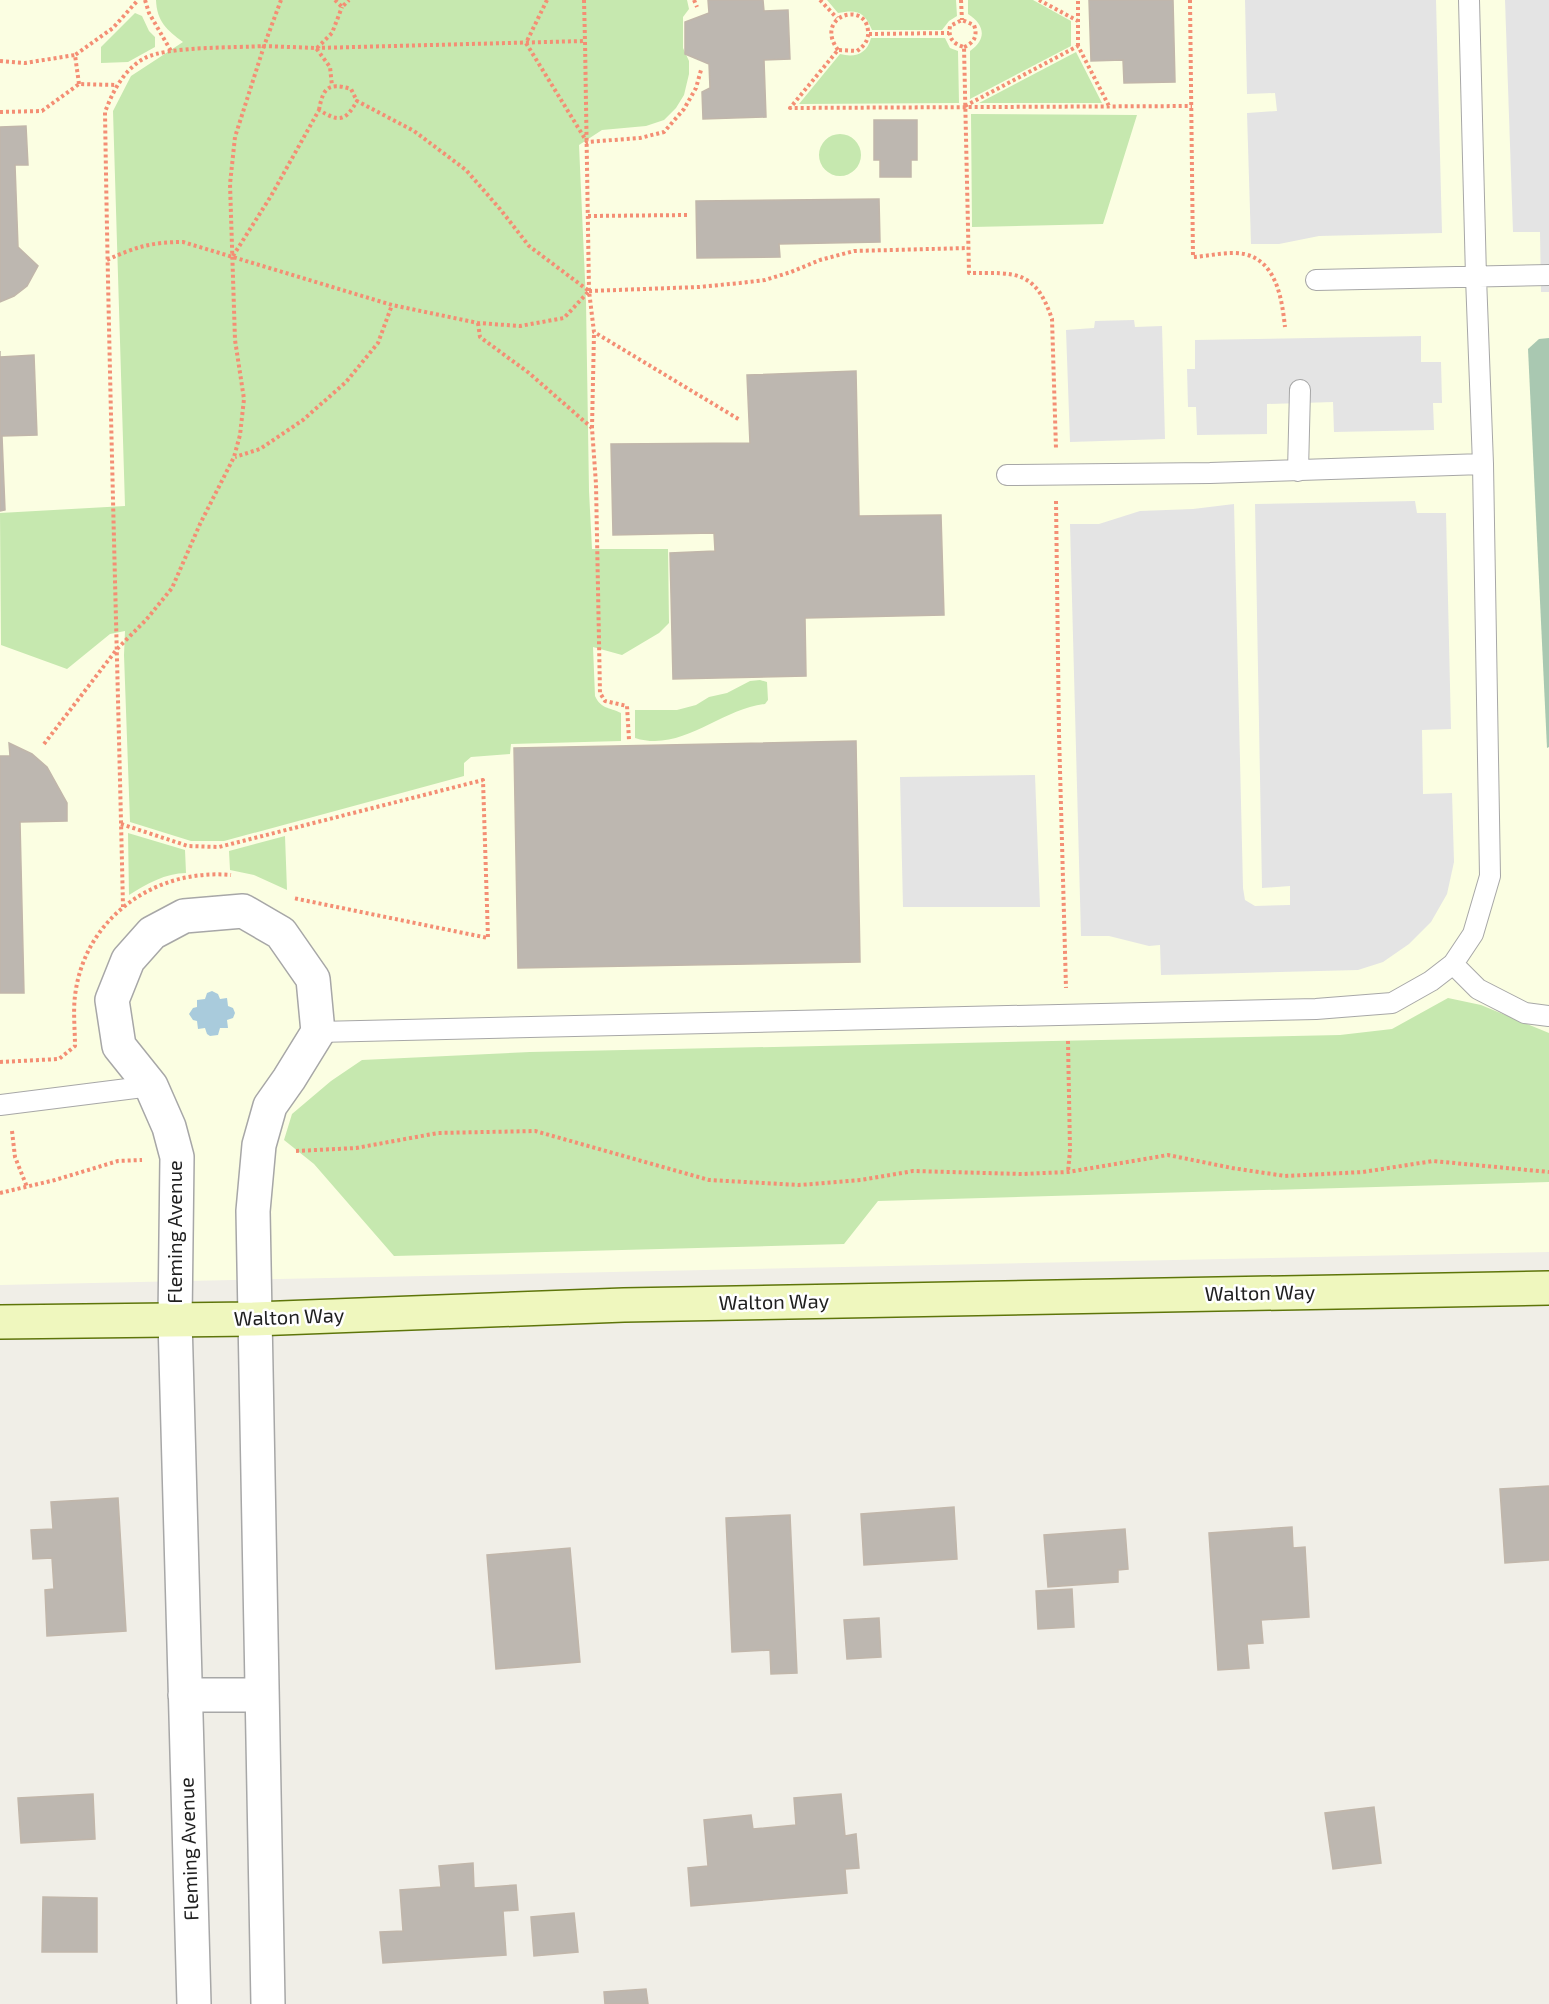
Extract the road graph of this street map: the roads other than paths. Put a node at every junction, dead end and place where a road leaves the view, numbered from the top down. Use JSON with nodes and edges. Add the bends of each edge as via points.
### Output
{"nodes":[{"id":1,"x":1469,"y":0,"type":"edge"},
{"id":2,"x":1549,"y":275,"type":"edge"},
{"id":3,"x":1476,"y":277,"type":"junction"},
{"id":4,"x":1316,"y":280,"type":"dead end"},
{"id":5,"x":1300,"y":390,"type":"dead end"},
{"id":6,"x":1483,"y":464,"type":"junction"},
{"id":7,"x":1298,"y":471,"type":"junction"},
{"id":8,"x":1007,"y":475,"type":"dead end"},
{"id":9,"x":1453,"y":964,"type":"junction"},
{"id":10,"x":1549,"y":1016,"type":"edge"},
{"id":11,"x":318,"y":1032,"type":"junction"},
{"id":12,"x":151,"y":1086,"type":"junction"},
{"id":13,"x":0,"y":1105,"type":"edge"},
{"id":14,"x":1549,"y":1288,"type":"edge"},
{"id":15,"x":254,"y":1319,"type":"junction"},
{"id":16,"x":175,"y":1320,"type":"junction"},
{"id":17,"x":0,"y":1322,"type":"edge"},
{"id":18,"x":185,"y":1695,"type":"junction"},
{"id":19,"x":262,"y":1695,"type":"junction"},
{"id":20,"x":194,"y":2004,"type":"edge"},
{"id":21,"x":268,"y":2004,"type":"edge"}],
"edges":[{"from":1,"to":3,"type":"lane"},
{"from":2,"to":3,"type":"lane"},
{"from":3,"to":4,"type":"lane"},
{"from":3,"to":6,"type":"lane"},
{"from":5,"to":7,"type":"lane"},
{"from":6,"to":7,"type":"lane"},
{"from":6,"to":9,"type":"lane","via":[[1490,876],[1473,934]]},
{"from":7,"to":8,"type":"lane"},
{"from":9,"to":10,"type":"lane","via":[[1478,989],[1525,1013]]},
{"from":9,"to":11,"type":"lane","via":[[1392,1003],[1316,1009]]},
{"from":11,"to":12,"type":"street","name":"Fleming Avenue","via":[[313,979],[281,933],[243,911],[184,916],[152,933],[128,960],[112,1000],[119,1046]]},
{"from":11,"to":15,"type":"street","via":[[270,1106],[259,1145],[253,1211]]},
{"from":12,"to":13,"type":"lane"},
{"from":12,"to":16,"type":"street","name":"Fleming Avenue","via":[[177,1157]]},
{"from":14,"to":15,"type":"main road","name":"Walton Way","via":[[624,1305]]},
{"from":15,"to":16,"type":"main road","name":"Walton Way"},
{"from":15,"to":19,"type":"street"},
{"from":16,"to":17,"type":"main road","name":"Walton Way"},
{"from":16,"to":18,"type":"street","name":"Fleming Avenue"},
{"from":18,"to":19,"type":"street"},
{"from":18,"to":20,"type":"street","name":"Fleming Avenue"},
{"from":19,"to":21,"type":"street"}]}
